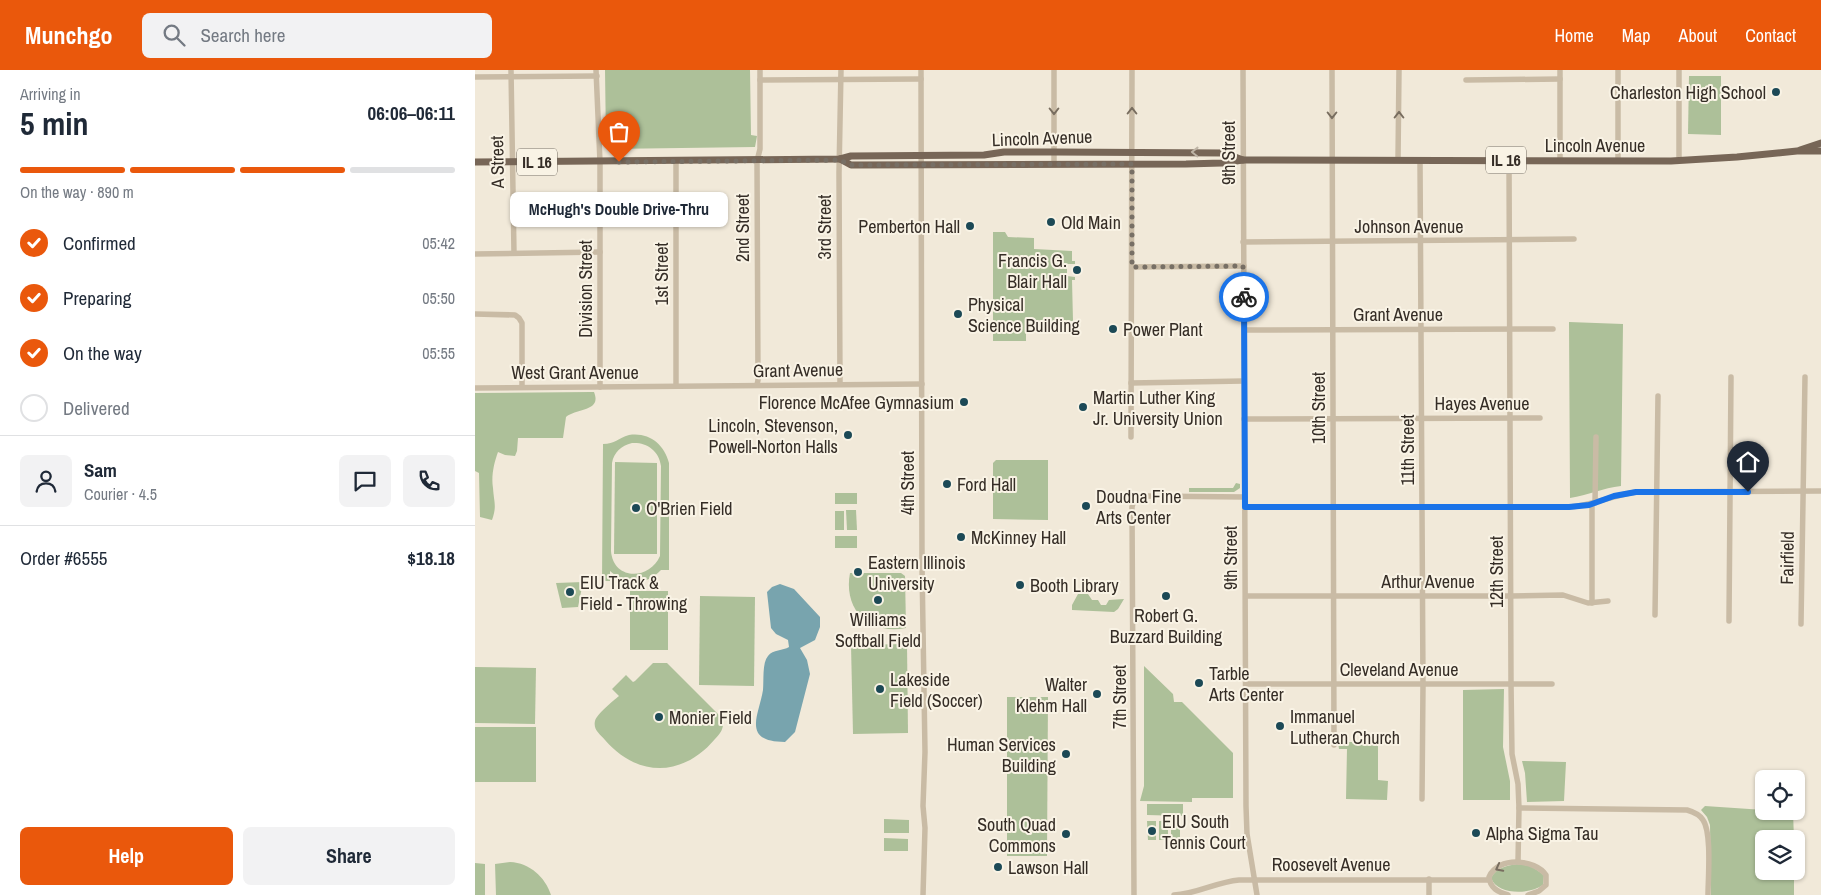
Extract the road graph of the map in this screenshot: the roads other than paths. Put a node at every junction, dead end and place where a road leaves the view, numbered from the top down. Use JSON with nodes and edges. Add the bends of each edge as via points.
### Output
{"nodes":[{"id":1,"x":511,"y":70,"type":"edge"},
{"id":2,"x":760,"y":70,"type":"edge"},
{"id":3,"x":841,"y":70,"type":"edge"},
{"id":4,"x":921,"y":70,"type":"edge"},
{"id":5,"x":1054,"y":70,"type":"edge"},
{"id":6,"x":1132,"y":70,"type":"edge"},
{"id":7,"x":1243,"y":70,"type":"edge"},
{"id":8,"x":1332,"y":70,"type":"edge"},
{"id":9,"x":1399,"y":70,"type":"edge"},
{"id":10,"x":1561,"y":70,"type":"edge"},
{"id":11,"x":1618,"y":70,"type":"edge"},
{"id":12,"x":1679,"y":70,"type":"edge"},
{"id":13,"x":597,"y":73,"type":"edge"},
{"id":14,"x":475,"y":77,"type":"edge"},
{"id":15,"x":510,"y":77,"type":"junction"},
{"id":16,"x":841,"y":79,"type":"junction"},
{"id":17,"x":921,"y":79,"type":"junction"},
{"id":18,"x":1561,"y":79,"type":"junction"},
{"id":19,"x":760,"y":80,"type":"junction"},
{"id":20,"x":1466,"y":80,"type":"dead end"},
{"id":21,"x":1821,"y":142,"type":"edge"},
{"id":22,"x":1797,"y":151,"type":"junction"},
{"id":23,"x":1821,"y":151,"type":"edge"},
{"id":24,"x":1054,"y":152,"type":"junction"},
{"id":25,"x":1131,"y":152,"type":"junction"},
{"id":26,"x":921,"y":156,"type":"junction"},
{"id":27,"x":840,"y":160,"type":"junction"},
{"id":28,"x":1243,"y":160,"type":"junction"},
{"id":29,"x":1331,"y":160,"type":"junction"},
{"id":30,"x":1398,"y":160,"type":"junction"},
{"id":31,"x":1420,"y":160,"type":"junction"},
{"id":32,"x":1509,"y":160,"type":"junction"},
{"id":33,"x":1560,"y":160,"type":"junction"},
{"id":34,"x":1618,"y":160,"type":"junction"},
{"id":35,"x":1679,"y":160,"type":"junction"},
{"id":36,"x":676,"y":161,"type":"junction"},
{"id":37,"x":757,"y":161,"type":"junction"},
{"id":38,"x":475,"y":162,"type":"edge"},
{"id":39,"x":512,"y":162,"type":"junction"},
{"id":40,"x":600,"y":162,"type":"junction"},
{"id":41,"x":1054,"y":164,"type":"junction"},
{"id":42,"x":1132,"y":164,"type":"junction"},
{"id":43,"x":921,"y":165,"type":"junction"},
{"id":44,"x":1574,"y":239,"type":"dead end"},
{"id":45,"x":1421,"y":240,"type":"junction"},
{"id":46,"x":1509,"y":240,"type":"junction"},
{"id":47,"x":1332,"y":241,"type":"junction"},
{"id":48,"x":1243,"y":242,"type":"junction"},
{"id":49,"x":600,"y":252,"type":"junction"},
{"id":50,"x":475,"y":254,"type":"edge"},
{"id":51,"x":514,"y":254,"type":"junction"},
{"id":52,"x":1243,"y":266,"type":"junction"},
{"id":53,"x":1132,"y":267,"type":"junction"},
{"id":54,"x":475,"y":314,"type":"edge"},
{"id":55,"x":1421,"y":329,"type":"junction"},
{"id":56,"x":1510,"y":329,"type":"junction"},
{"id":57,"x":1553,"y":329,"type":"dead end"},
{"id":58,"x":1244,"y":330,"type":"junction"},
{"id":59,"x":1333,"y":330,"type":"junction"},
{"id":60,"x":1731,"y":377,"type":"dead end"},
{"id":61,"x":1805,"y":377,"type":"dead end"},
{"id":62,"x":1244,"y":381,"type":"junction"},
{"id":63,"x":1131,"y":383,"type":"junction"},
{"id":64,"x":840,"y":384,"type":"junction"},
{"id":65,"x":921,"y":384,"type":"junction"},
{"id":66,"x":757,"y":385,"type":"junction"},
{"id":67,"x":676,"y":386,"type":"junction"},
{"id":68,"x":522,"y":387,"type":"junction"},
{"id":69,"x":600,"y":387,"type":"junction"},
{"id":70,"x":475,"y":388,"type":"edge"},
{"id":71,"x":1658,"y":396,"type":"dead end"},
{"id":72,"x":1421,"y":418,"type":"junction"},
{"id":73,"x":1510,"y":418,"type":"junction"},
{"id":74,"x":1540,"y":418,"type":"dead end"},
{"id":75,"x":1245,"y":419,"type":"junction"},
{"id":76,"x":1333,"y":419,"type":"junction"},
{"id":77,"x":1131,"y":437,"type":"dead end"},
{"id":78,"x":1596,"y":437,"type":"dead end"},
{"id":79,"x":1803,"y":491,"type":"junction"},
{"id":80,"x":1821,"y":491,"type":"edge"},
{"id":81,"x":1655,"y":492,"type":"junction"},
{"id":82,"x":1730,"y":492,"type":"junction"},
{"id":83,"x":1245,"y":497,"type":"junction"},
{"id":84,"x":1594,"y":504,"type":"junction"},
{"id":85,"x":1245,"y":507,"type":"junction"},
{"id":86,"x":1333,"y":507,"type":"junction"},
{"id":87,"x":1422,"y":507,"type":"junction"},
{"id":88,"x":1511,"y":507,"type":"junction"},
{"id":89,"x":1246,"y":596,"type":"junction"},
{"id":90,"x":1334,"y":596,"type":"junction"},
{"id":91,"x":1423,"y":596,"type":"junction"},
{"id":92,"x":1511,"y":596,"type":"junction"},
{"id":93,"x":1608,"y":601,"type":"dead end"},
{"id":94,"x":1592,"y":603,"type":"junction"},
{"id":95,"x":1655,"y":615,"type":"dead end"},
{"id":96,"x":1729,"y":621,"type":"dead end"},
{"id":97,"x":1801,"y":624,"type":"dead end"},
{"id":98,"x":1334,"y":683,"type":"junction"},
{"id":99,"x":1246,"y":684,"type":"junction"},
{"id":100,"x":1511,"y":684,"type":"junction"},
{"id":101,"x":1552,"y":684,"type":"dead end"},
{"id":102,"x":1423,"y":685,"type":"junction"},
{"id":103,"x":1334,"y":746,"type":"dead end"},
{"id":104,"x":1422,"y":799,"type":"dead end"},
{"id":105,"x":1519,"y":808,"type":"junction"},
{"id":106,"x":1518,"y":862,"type":"junction"},
{"id":107,"x":1255,"y":879,"type":"junction"},
{"id":108,"x":1429,"y":879,"type":"junction"},
{"id":109,"x":1489,"y":880,"type":"junction"},
{"id":110,"x":923,"y":892,"type":"edge"},
{"id":111,"x":929,"y":895,"type":"edge"},
{"id":112,"x":1134,"y":895,"type":"edge"},
{"id":113,"x":1174,"y":895,"type":"edge"},
{"id":114,"x":1257,"y":895,"type":"edge"},
{"id":115,"x":1429,"y":895,"type":"edge"},
{"id":116,"x":1508,"y":895,"type":"edge"},
{"id":117,"x":1528,"y":895,"type":"edge"},
{"id":118,"x":1708,"y":895,"type":"edge"}],
"edges":[{"from":1,"to":15,"type":"street","name":"A Street"},
{"from":2,"to":19,"type":"street","name":"2nd Street"},
{"from":3,"to":16,"type":"street","name":"3rd Street"},
{"from":4,"to":17,"type":"street","name":"4th Street"},
{"from":5,"to":24,"type":"street","one_way":true},
{"from":25,"to":6,"type":"street","one_way":true},
{"from":7,"to":28,"type":"street","name":"9th Street"},
{"from":8,"to":29,"type":"street","name":"10th Street","one_way":true},
{"from":30,"to":9,"type":"street","one_way":true},
{"from":10,"to":18,"type":"street"},
{"from":11,"to":34,"type":"street"},
{"from":12,"to":35,"type":"street"},
{"from":13,"to":15,"type":"street"},
{"from":13,"to":40,"type":"street","name":"Division Street"},
{"from":14,"to":15,"type":"street"},
{"from":15,"to":39,"type":"street","name":"A Street"},
{"from":16,"to":17,"type":"street"},
{"from":16,"to":19,"type":"street"},
{"from":16,"to":27,"type":"street","name":"3rd Street"},
{"from":17,"to":26,"type":"street","name":"4th Street"},
{"from":18,"to":20,"type":"street"},
{"from":18,"to":33,"type":"street"},
{"from":19,"to":37,"type":"street","name":"2nd Street","via":[[760,149]]},
{"from":21,"to":22,"type":"main road","name":"Lincoln Avenue","number":"IL 16"},
{"from":22,"to":23,"type":"main road","name":"Lincoln Avenue","number":"IL 16"},
{"from":22,"to":35,"type":"main road","name":"Lincoln Avenue","number":"IL 16"},
{"from":24,"to":25,"type":"main road","name":"Lincoln Avenue","number":"IL 16"},
{"from":24,"to":26,"type":"main road","name":"Lincoln Avenue","number":"IL 16"},
{"from":24,"to":41,"type":"street"},
{"from":28,"to":25,"type":"main road","name":"Lincoln Avenue","number":"IL 16","one_way":true,"via":[[1224,153]]},
{"from":25,"to":42,"type":"street"},
{"from":26,"to":27,"type":"main road","name":"Lincoln Avenue","number":"IL 16","via":[[851,156]]},
{"from":26,"to":43,"type":"street","name":"4th Street"},
{"from":27,"to":37,"type":"main road","name":"Lincoln Avenue","number":"IL 16"},
{"from":27,"to":43,"type":"main road","name":"Lincoln Avenue","number":"IL 16","via":[[851,165]]},
{"from":27,"to":64,"type":"street","name":"3rd Street"},
{"from":28,"to":29,"type":"main road","name":"Lincoln Avenue","number":"IL 16"},
{"from":28,"to":42,"type":"main road","name":"Lincoln Avenue","number":"IL 16"},
{"from":28,"to":48,"type":"street","name":"9th Street"},
{"from":29,"to":30,"type":"main road","name":"Lincoln Avenue","number":"IL 16"},
{"from":29,"to":47,"type":"street","name":"10th Street"},
{"from":30,"to":31,"type":"main road","name":"Lincoln Avenue","number":"IL 16"},
{"from":31,"to":32,"type":"main road","name":"Lincoln Avenue","number":"IL 16"},
{"from":31,"to":45,"type":"street","name":"11th Street"},
{"from":32,"to":33,"type":"main road","name":"Lincoln Avenue","number":"IL 16"},
{"from":32,"to":46,"type":"street","name":"12th Street"},
{"from":33,"to":34,"type":"main road","name":"Lincoln Avenue","number":"IL 16"},
{"from":34,"to":35,"type":"main road","name":"Lincoln Avenue","number":"IL 16"},
{"from":36,"to":37,"type":"main road","name":"Lincoln Avenue","number":"IL 16"},
{"from":36,"to":40,"type":"main road","name":"Lincoln Avenue","number":"IL 16"},
{"from":36,"to":67,"type":"street","name":"1st Street"},
{"from":37,"to":66,"type":"street","name":"2nd Street"},
{"from":38,"to":39,"type":"main road","number":"IL 16"},
{"from":39,"to":40,"type":"main road","number":"IL 16"},
{"from":39,"to":51,"type":"street","name":"A Street"},
{"from":40,"to":49,"type":"street","name":"Division Street"},
{"from":41,"to":42,"type":"main road","name":"Lincoln Avenue","number":"IL 16"},
{"from":41,"to":43,"type":"main road","name":"Lincoln Avenue","number":"IL 16"},
{"from":42,"to":53,"type":"street"},
{"from":43,"to":65,"type":"street","name":"4th Street"},
{"from":44,"to":46,"type":"street","name":"Johnson Avenue"},
{"from":45,"to":46,"type":"street","name":"Johnson Avenue"},
{"from":45,"to":47,"type":"street","name":"Johnson Avenue"},
{"from":45,"to":55,"type":"street","name":"11th Street"},
{"from":46,"to":56,"type":"street","name":"12th Street"},
{"from":47,"to":48,"type":"street","name":"Johnson Avenue"},
{"from":47,"to":59,"type":"street","name":"10th Street"},
{"from":48,"to":52,"type":"street","name":"9th Street"},
{"from":49,"to":51,"type":"street"},
{"from":49,"to":69,"type":"street","name":"Division Street"},
{"from":50,"to":51,"type":"street"},
{"from":52,"to":53,"type":"street"},
{"from":52,"to":58,"type":"street","name":"9th Street"},
{"from":53,"to":63,"type":"street"},
{"from":54,"to":68,"type":"street","via":[[515,315],[519,318],[522,323]]},
{"from":55,"to":56,"type":"street","name":"Grant Avenue"},
{"from":55,"to":59,"type":"street","name":"Grant Avenue"},
{"from":55,"to":72,"type":"street","name":"11th Street"},
{"from":56,"to":57,"type":"street","name":"Grant Avenue"},
{"from":56,"to":73,"type":"street","name":"12th Street"},
{"from":58,"to":59,"type":"street","name":"Grant Avenue"},
{"from":58,"to":62,"type":"street","name":"9th Street"},
{"from":59,"to":76,"type":"street","name":"10th Street"},
{"from":60,"to":82,"type":"street"},
{"from":61,"to":79,"type":"street","name":"Fairfield"},
{"from":62,"to":63,"type":"street"},
{"from":62,"to":75,"type":"street","name":"9th Street"},
{"from":63,"to":77,"type":"street"},
{"from":64,"to":65,"type":"street","name":"Grant Avenue"},
{"from":64,"to":66,"type":"street","name":"Grant Avenue"},
{"from":65,"to":110,"type":"street","name":"4th Street","via":[[925,744]]},
{"from":66,"to":67,"type":"street","name":"Grant Avenue"},
{"from":67,"to":69,"type":"street","name":"West Grant Avenue"},
{"from":68,"to":69,"type":"street","name":"West Grant Avenue"},
{"from":68,"to":70,"type":"street","name":"West Grant Avenue"},
{"from":71,"to":81,"type":"street"},
{"from":72,"to":73,"type":"street","name":"Hayes Avenue"},
{"from":72,"to":76,"type":"street","name":"Hayes Avenue"},
{"from":72,"to":87,"type":"street","name":"11th Street"},
{"from":73,"to":74,"type":"street","name":"Hayes Avenue"},
{"from":73,"to":88,"type":"street","name":"12th Street"},
{"from":75,"to":76,"type":"street","name":"Hayes Avenue"},
{"from":75,"to":83,"type":"street","name":"9th Street"},
{"from":76,"to":86,"type":"street","name":"10th Street"},
{"from":78,"to":84,"type":"street"},
{"from":79,"to":80,"type":"street"},
{"from":79,"to":82,"type":"street"},
{"from":79,"to":97,"type":"street","name":"Fairfield"},
{"from":81,"to":82,"type":"street"},
{"from":81,"to":84,"type":"street","via":[[1625,493]]},
{"from":81,"to":95,"type":"street"},
{"from":82,"to":96,"type":"street"},
{"from":83,"to":85,"type":"street","name":"9th Street"},
{"from":83,"to":112,"type":"street","name":"7th Street","via":[[1138,496],[1132,507]]},
{"from":84,"to":88,"type":"street"},
{"from":84,"to":94,"type":"street"},
{"from":85,"to":86,"type":"street"},
{"from":85,"to":89,"type":"street","name":"9th Street"},
{"from":86,"to":87,"type":"street"},
{"from":86,"to":90,"type":"street","name":"10th Street"},
{"from":87,"to":88,"type":"street"},
{"from":87,"to":91,"type":"street","name":"11th Street"},
{"from":88,"to":92,"type":"street","name":"12th Street"},
{"from":89,"to":90,"type":"street","name":"Arthur Avenue"},
{"from":89,"to":99,"type":"street","name":"9th Street"},
{"from":90,"to":91,"type":"street","name":"Arthur Avenue"},
{"from":90,"to":98,"type":"street","name":"10th Street"},
{"from":91,"to":92,"type":"street","name":"Arthur Avenue"},
{"from":91,"to":102,"type":"street","name":"11th Street"},
{"from":92,"to":94,"type":"street","name":"Arthur Avenue","via":[[1563,595]]},
{"from":92,"to":100,"type":"street","name":"12th Street"},
{"from":93,"to":94,"type":"street","name":"Arthur Avenue"},
{"from":98,"to":99,"type":"street","name":"Cleveland Avenue"},
{"from":98,"to":102,"type":"street","name":"Cleveland Avenue"},
{"from":98,"to":103,"type":"street","name":"10th Street"},
{"from":99,"to":107,"type":"street","name":"9th Street","via":[[1247,825]]},
{"from":100,"to":101,"type":"street","name":"Cleveland Avenue"},
{"from":100,"to":102,"type":"street","name":"Cleveland Avenue"},
{"from":100,"to":105,"type":"street","name":"12th Street","via":[[1512,754]]},
{"from":102,"to":104,"type":"street","name":"11th Street"},
{"from":105,"to":106,"type":"street","name":"12th Street"},
{"from":105,"to":118,"type":"street","via":[[1693,811],[1703,819],[1708,833]]},
{"from":106,"to":109,"type":"street","one_way":true,"via":[[1494,869]]},
{"from":106,"to":117,"type":"street","via":[[1534,865],[1546,875],[1544,888]]},
{"from":107,"to":108,"type":"street","name":"Roosevelt Avenue"},
{"from":107,"to":113,"type":"street","name":"Roosevelt Avenue","via":[[1228,881]]},
{"from":107,"to":114,"type":"street","name":"9th Street"},
{"from":108,"to":109,"type":"street","name":"Roosevelt Avenue"},
{"from":108,"to":115,"type":"street"},
{"from":109,"to":116,"type":"street","via":[[1495,889]]},
{"from":110,"to":111,"type":"street"}]}
